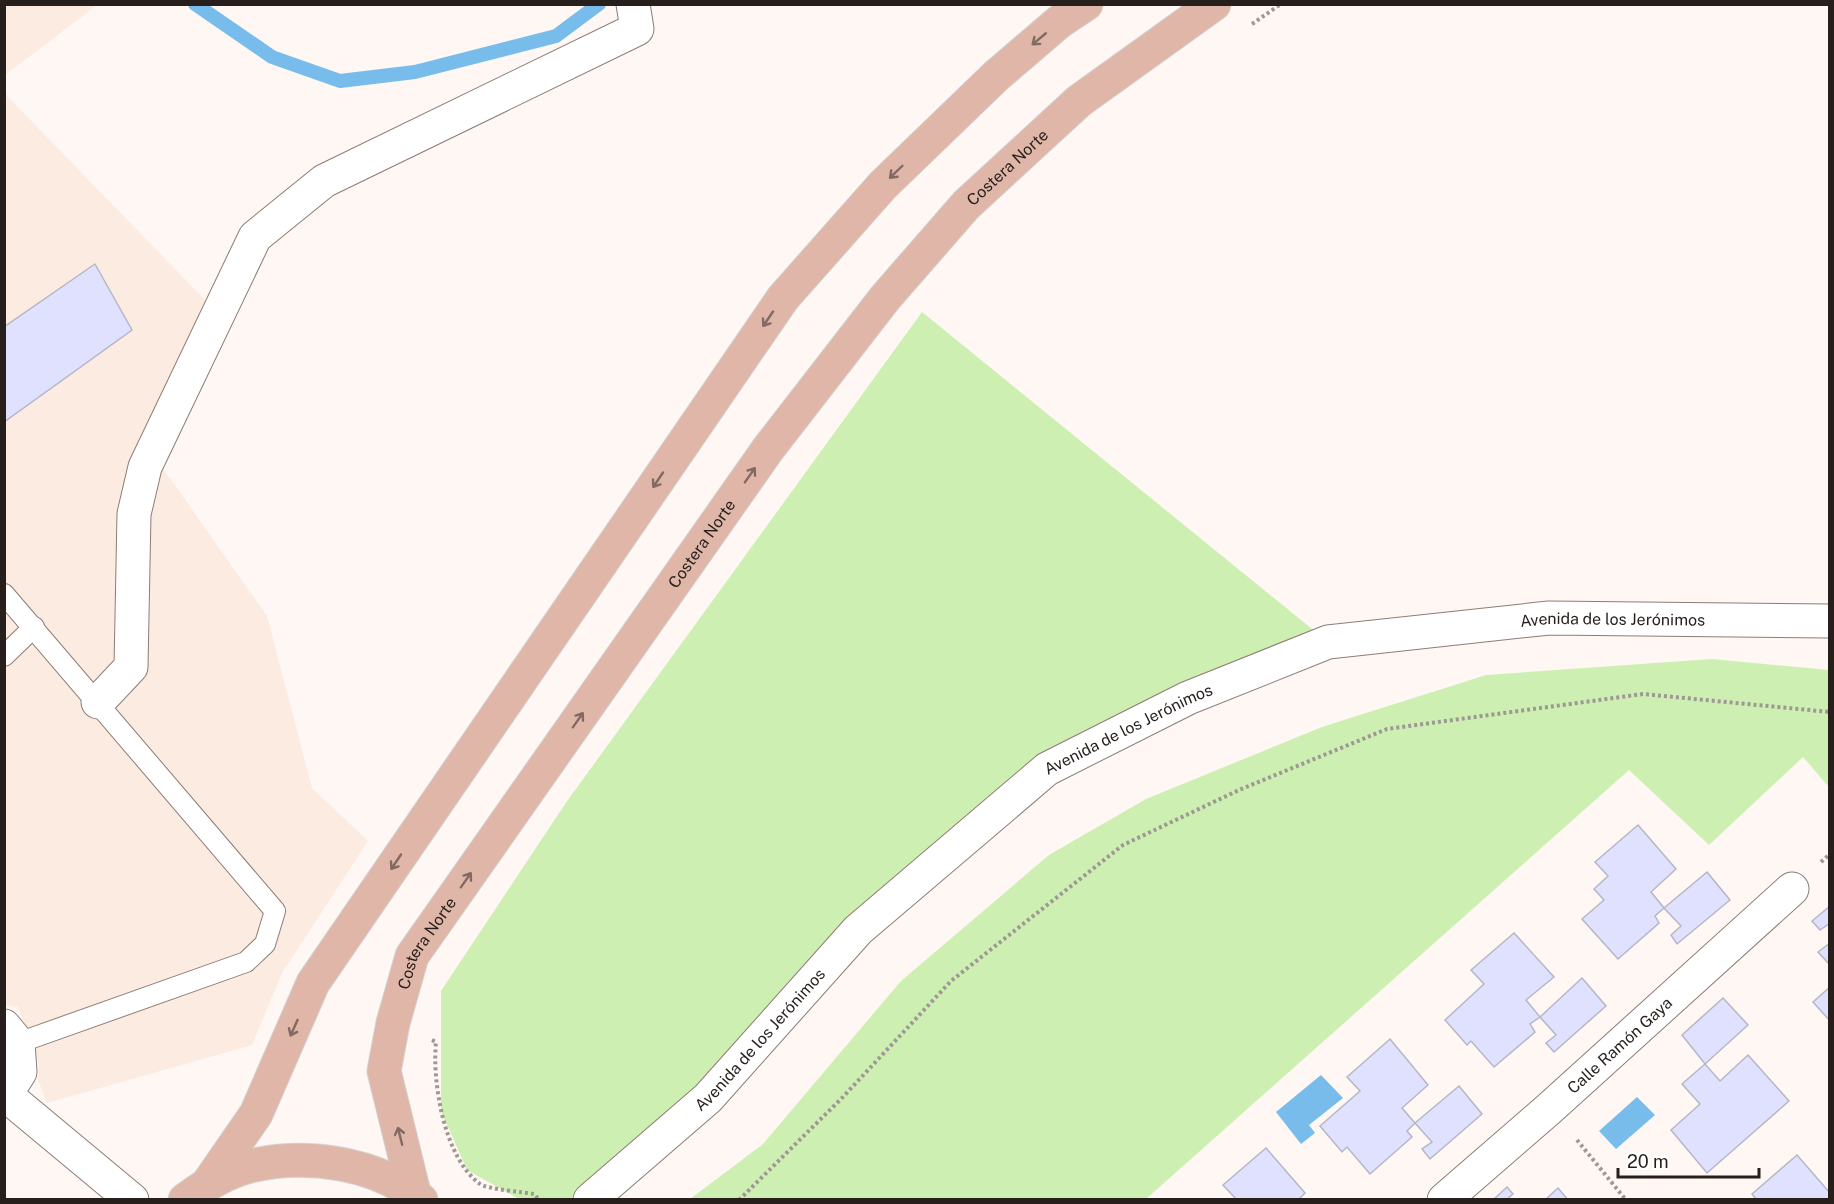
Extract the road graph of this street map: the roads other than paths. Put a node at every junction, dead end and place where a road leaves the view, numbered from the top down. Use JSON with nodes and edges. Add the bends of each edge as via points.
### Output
{"nodes":[{"id":1,"x":633,"y":4,"type":"edge"},
{"id":2,"x":1086,"y":4,"type":"edge"},
{"id":3,"x":1214,"y":4,"type":"edge"},
{"id":4,"x":4,"y":594,"type":"edge"},
{"id":5,"x":1830,"y":621,"type":"edge"},
{"id":6,"x":34,"y":627,"type":"junction"},
{"id":7,"x":4,"y":656,"type":"edge"},
{"id":8,"x":98,"y":702,"type":"junction"},
{"id":9,"x":1792,"y":889,"type":"dead end"},
{"id":10,"x":11,"y":1035,"type":"edge"},
{"id":11,"x":6,"y":1097,"type":"edge"},
{"id":12,"x":197,"y":1191,"type":"edge"},
{"id":13,"x":418,"y":1196,"type":"edge"},
{"id":14,"x":132,"y":1200,"type":"edge"},
{"id":15,"x":590,"y":1200,"type":"edge"},
{"id":16,"x":1444,"y":1200,"type":"edge"}],
"edges":[{"from":1,"to":8,"type":"street","via":[[637,29],[324,181],[255,237],[145,467],[134,514],[131,667]]},
{"from":2,"to":12,"type":"main road","name":"Costera Norte","one_way":true,"via":[[996,76],[883,185],[783,298],[313,983],[256,1114]]},
{"from":13,"to":3,"type":"main road","name":"Costera Norte","one_way":true,"via":[[384,1071],[412,956],[768,449],[885,298],[966,205],[1079,101]]},
{"from":4,"to":6,"type":"lane"},
{"from":5,"to":15,"type":"street","name":"Avenida de los Jerónimos","via":[[1549,618],[1328,642],[1188,698],[1047,770],[858,930],[708,1098]]},
{"from":6,"to":7,"type":"lane"},
{"from":6,"to":8,"type":"lane"},
{"from":8,"to":10,"type":"lane","via":[[275,911],[265,944],[246,963]]},
{"from":9,"to":16,"type":"street","name":"Calle Ramón Gaya"},
{"from":10,"to":11,"type":"street","via":[[20,1072]]},
{"from":11,"to":14,"type":"street"},
{"from":12,"to":13,"type":"main road","name":"Costera Norte","via":[[249,1167],[291,1160],[334,1162],[375,1174]]}]}
